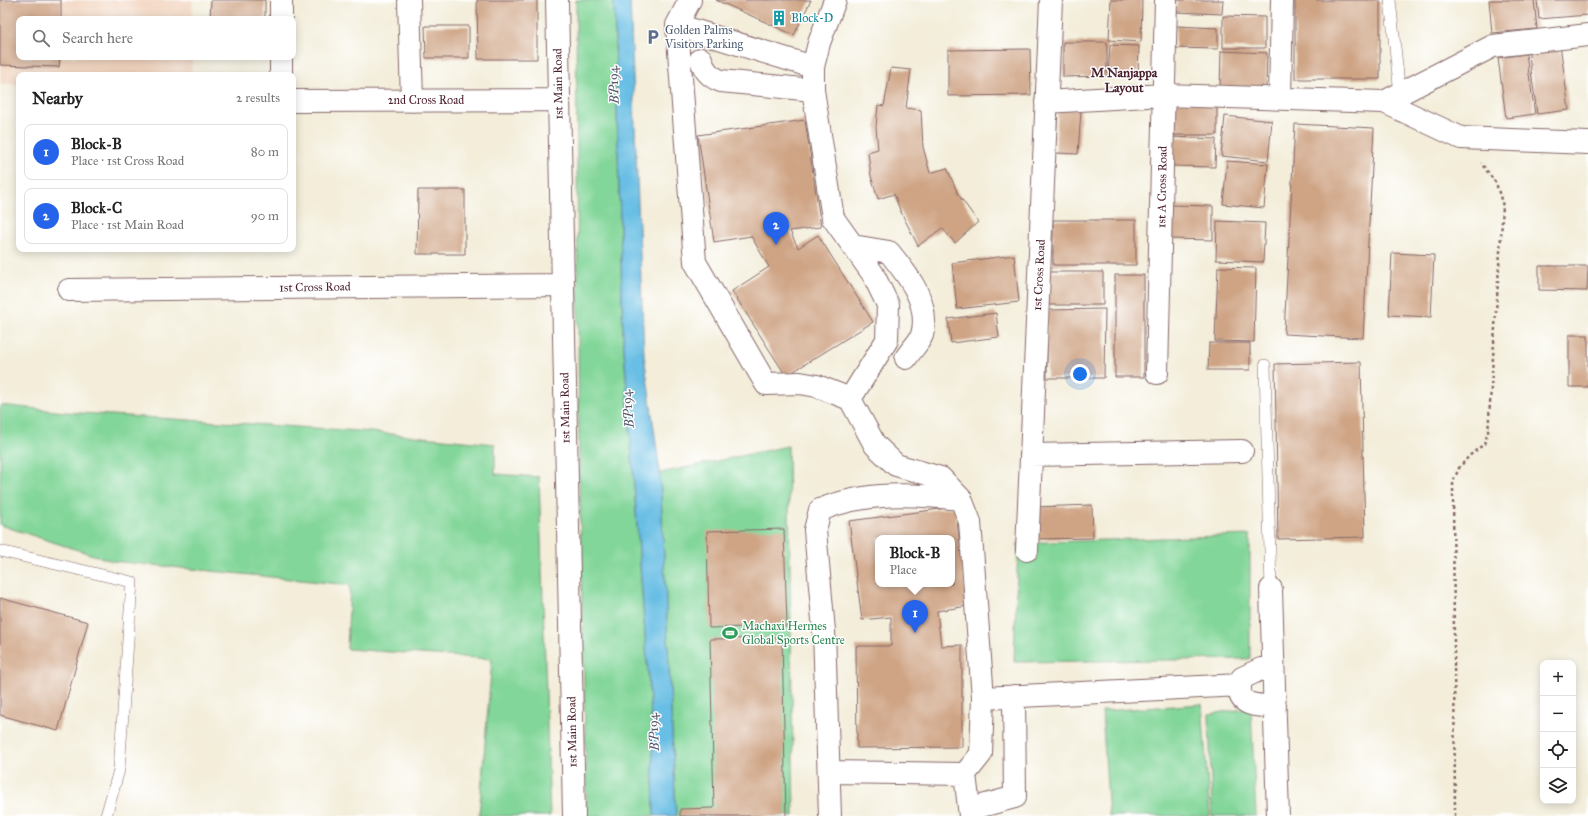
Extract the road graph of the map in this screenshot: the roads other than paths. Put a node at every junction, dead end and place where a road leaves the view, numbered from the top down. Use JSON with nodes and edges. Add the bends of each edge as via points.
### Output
{"nodes":[{"id":1,"x":281,"y":0,"type":"edge"},
{"id":2,"x":409,"y":0,"type":"edge"},
{"id":3,"x":557,"y":0,"type":"edge"},
{"id":4,"x":690,"y":0,"type":"edge"},
{"id":5,"x":835,"y":0,"type":"edge"},
{"id":6,"x":1051,"y":0,"type":"edge"},
{"id":7,"x":1166,"y":0,"type":"edge"},
{"id":8,"x":1282,"y":0,"type":"edge"},
{"id":9,"x":1390,"y":0,"type":"edge"},
{"id":10,"x":281,"y":16,"type":"edge"},
{"id":11,"x":677,"y":25,"type":"junction"},
{"id":12,"x":1588,"y":35,"type":"edge"},
{"id":13,"x":701,"y":59,"type":"dead end"},
{"id":14,"x":281,"y":60,"type":"edge"},
{"id":15,"x":813,"y":67,"type":"junction"},
{"id":16,"x":281,"y":72,"type":"edge"},
{"id":17,"x":813,"y":90,"type":"junction"},
{"id":18,"x":1164,"y":95,"type":"junction"},
{"id":19,"x":1280,"y":98,"type":"junction"},
{"id":20,"x":1392,"y":98,"type":"junction"},
{"id":21,"x":558,"y":100,"type":"junction"},
{"id":22,"x":296,"y":101,"type":"edge"},
{"id":23,"x":412,"y":101,"type":"junction"},
{"id":24,"x":1046,"y":102,"type":"junction"},
{"id":25,"x":1588,"y":143,"type":"edge"},
{"id":26,"x":853,"y":246,"type":"junction"},
{"id":27,"x":562,"y":284,"type":"junction"},
{"id":28,"x":69,"y":290,"type":"dead end"},
{"id":29,"x":906,"y":358,"type":"dead end"},
{"id":30,"x":1265,"y":366,"type":"dead end"},
{"id":31,"x":1158,"y":373,"type":"dead end"},
{"id":32,"x":850,"y":399,"type":"junction"},
{"id":33,"x":1242,"y":451,"type":"dead end"},
{"id":34,"x":1031,"y":455,"type":"junction"},
{"id":35,"x":961,"y":499,"type":"junction"},
{"id":36,"x":1027,"y":550,"type":"dead end"},
{"id":37,"x":0,"y":551,"type":"edge"},
{"id":38,"x":1271,"y":589,"type":"joint"},
{"id":39,"x":1273,"y":667,"type":"junction"},
{"id":40,"x":1240,"y":685,"type":"junction"},
{"id":41,"x":1014,"y":696,"type":"junction"},
{"id":42,"x":983,"y":698,"type":"junction"},
{"id":43,"x":1275,"y":706,"type":"junction"},
{"id":44,"x":829,"y":772,"type":"junction"},
{"id":45,"x":965,"y":774,"type":"junction"},
{"id":46,"x":974,"y":812,"type":"edge"},
{"id":47,"x":106,"y":816,"type":"edge"},
{"id":48,"x":574,"y":816,"type":"edge"},
{"id":49,"x":830,"y":816,"type":"edge"},
{"id":50,"x":1278,"y":816,"type":"edge"}],
"edges":[{"from":1,"to":10,"type":"street"},
{"from":2,"to":23,"type":"street"},
{"from":3,"to":21,"type":"street","name":"1st Main Road"},
{"from":4,"to":11,"type":"street"},
{"from":5,"to":15,"type":"street"},
{"from":6,"to":24,"type":"street","name":"1st Cross Road"},
{"from":7,"to":18,"type":"street","name":"1st A Cross Road"},
{"from":8,"to":19,"type":"street"},
{"from":9,"to":20,"type":"lane"},
{"from":11,"to":15,"type":"street"},
{"from":11,"to":32,"type":"street","via":[[695,262],[766,384],[783,382],[811,385]]},
{"from":12,"to":20,"type":"street","via":[[1493,46]]},
{"from":13,"to":17,"type":"street","via":[[707,73],[721,81]]},
{"from":14,"to":16,"type":"street"},
{"from":15,"to":17,"type":"street"},
{"from":17,"to":26,"type":"street","via":[[833,218]]},
{"from":18,"to":19,"type":"street"},
{"from":18,"to":24,"type":"street"},
{"from":18,"to":31,"type":"street","name":"1st A Cross Road"},
{"from":19,"to":20,"type":"street"},
{"from":20,"to":25,"type":"street","via":[[1461,138]]},
{"from":21,"to":23,"type":"street","name":"2nd Cross Road"},
{"from":21,"to":27,"type":"street","name":"1st Main Road"},
{"from":22,"to":23,"type":"street","name":"2nd Cross Road"},
{"from":24,"to":34,"type":"street","name":"1st Cross Road"},
{"from":26,"to":29,"type":"street","via":[[889,252],[917,290],[924,314],[922,336]]},
{"from":26,"to":32,"type":"street","via":[[873,274],[888,305],[887,340]]},
{"from":27,"to":28,"type":"street","name":"1st Cross Road"},
{"from":27,"to":48,"type":"street","name":"1st Main Road"},
{"from":30,"to":38,"type":"lane"},
{"from":32,"to":35,"type":"street","via":[[876,445],[896,465],[941,478]]},
{"from":33,"to":34,"type":"street"},
{"from":34,"to":36,"type":"street","name":"1st Cross Road"},
{"from":35,"to":42,"type":"street","via":[[970,522]]},
{"from":35,"to":44,"type":"street","via":[[926,495],[876,496],[839,502],[820,510],[814,530],[824,631]]},
{"from":37,"to":47,"type":"lane","via":[[132,582],[119,770]]},
{"from":38,"to":39,"type":"street"},
{"from":39,"to":40,"type":"street","via":[[1261,668],[1242,678]]},
{"from":39,"to":43,"type":"street"},
{"from":40,"to":41,"type":"street"},
{"from":40,"to":43,"type":"street","via":[[1244,701],[1254,706]]},
{"from":41,"to":42,"type":"street"},
{"from":41,"to":46,"type":"street","via":[[1015,797]]},
{"from":42,"to":45,"type":"street","via":[[981,754]]},
{"from":43,"to":50,"type":"street"},
{"from":44,"to":45,"type":"street"},
{"from":44,"to":49,"type":"street"},
{"from":45,"to":46,"type":"street"}]}
